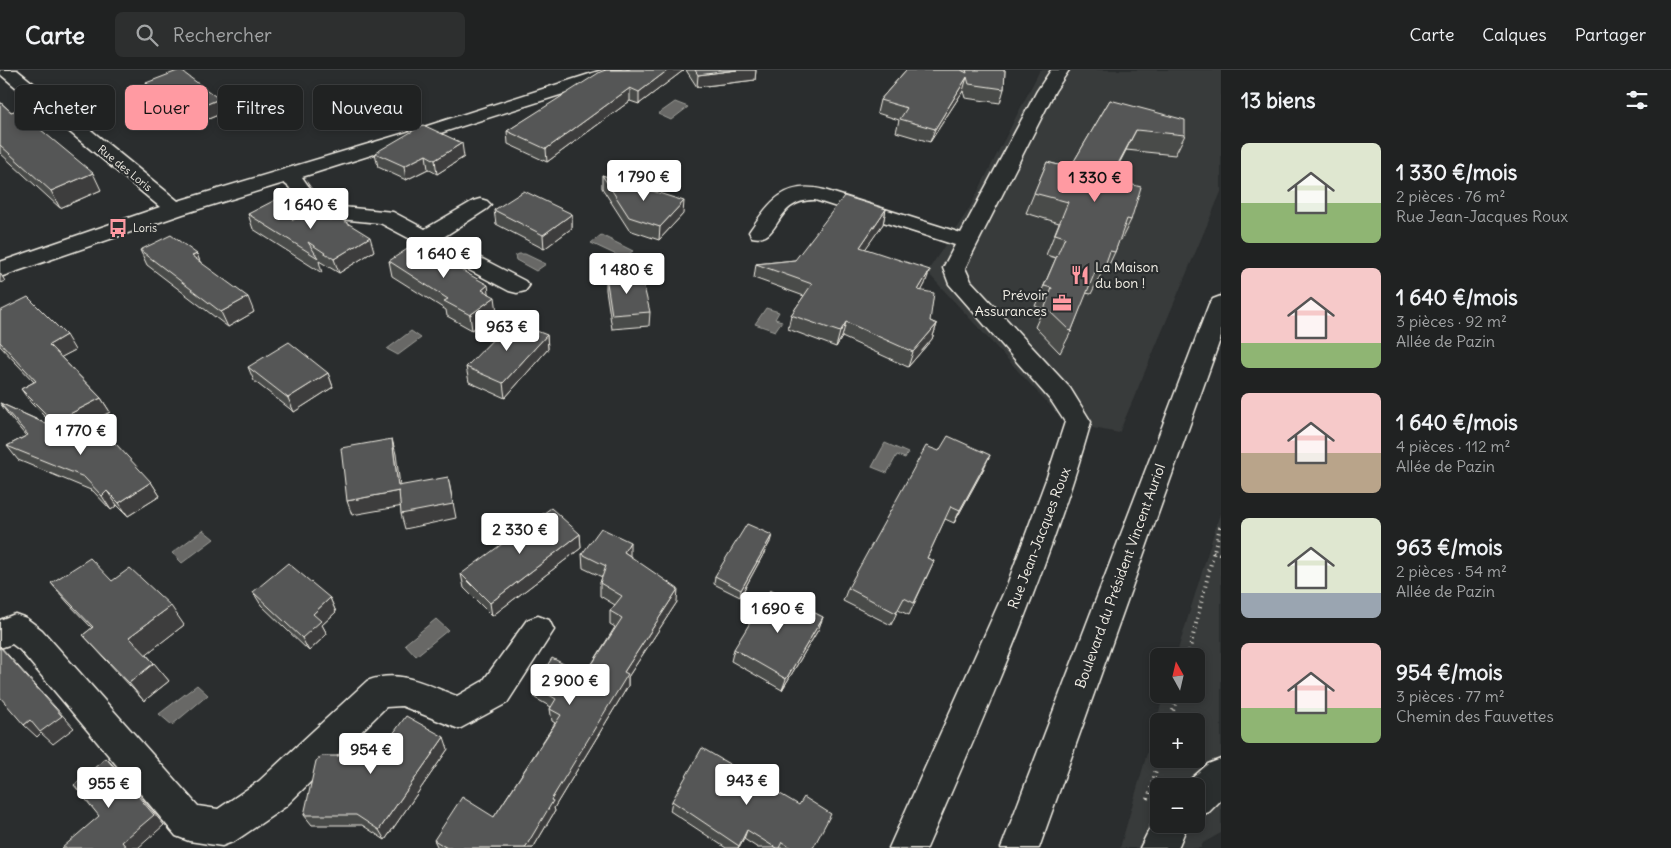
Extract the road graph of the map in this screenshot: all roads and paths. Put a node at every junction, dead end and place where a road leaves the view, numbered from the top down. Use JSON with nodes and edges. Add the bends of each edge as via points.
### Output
{"nodes":[{"id":1,"x":6,"y":70,"type":"edge"},
{"id":2,"x":620,"y":70,"type":"edge"},
{"id":3,"x":1060,"y":70,"type":"edge"},
{"id":4,"x":286,"y":174,"type":"junction"},
{"id":5,"x":480,"y":205,"type":"dead end"},
{"id":6,"x":175,"y":209,"type":"junction"},
{"id":7,"x":760,"y":232,"type":"dead end"},
{"id":8,"x":426,"y":238,"type":"junction"},
{"id":9,"x":967,"y":242,"type":"junction"},
{"id":10,"x":0,"y":270,"type":"edge"},
{"id":11,"x":517,"y":286,"type":"dead end"},
{"id":12,"x":1221,"y":304,"type":"edge"},
{"id":13,"x":1221,"y":523,"type":"edge"},
{"id":14,"x":1213,"y":552,"type":"junction"},
{"id":15,"x":1221,"y":556,"type":"edge"},
{"id":16,"x":538,"y":630,"type":"dead end"},
{"id":17,"x":0,"y":634,"type":"edge"},
{"id":18,"x":1190,"y":648,"type":"edge"},
{"id":19,"x":1221,"y":776,"type":"edge"},
{"id":20,"x":1205,"y":791,"type":"edge"},
{"id":21,"x":1166,"y":833,"type":"edge"},
{"id":22,"x":908,"y":848,"type":"edge"},
{"id":23,"x":1020,"y":848,"type":"edge"},
{"id":24,"x":1159,"y":848,"type":"edge"}],
"edges":[{"from":1,"to":6,"type":"street","name":"Rue des Loris"},
{"from":2,"to":4,"type":"street"},
{"from":3,"to":9,"type":"street","name":"Rue Jean-Jacques Roux","via":[[1046,90]]},
{"from":4,"to":6,"type":"street"},
{"from":4,"to":8,"type":"street","via":[[298,184],[305,198],[327,212],[385,217]]},
{"from":5,"to":8,"type":"street"},
{"from":6,"to":10,"type":"street"},
{"from":7,"to":9,"type":"street","via":[[785,199],[798,192],[817,194]]},
{"from":8,"to":11,"type":"street"},
{"from":9,"to":22,"type":"street","name":"Rue Jean-Jacques Roux","via":[[954,268],[961,284],[1061,395],[1078,422],[1060,487],[988,670]]},
{"from":12,"to":23,"type":"street","name":"Boulevard du Président Vincent Auriol"},
{"from":13,"to":14,"type":"path"},
{"from":14,"to":15,"type":"path"},
{"from":14,"to":18,"type":"path"},
{"from":16,"to":17,"type":"street","via":[[495,692],[459,713],[402,691],[379,692],[272,794],[222,828],[189,824],[31,640],[15,628]]},
{"from":19,"to":20,"type":"street"},
{"from":21,"to":24,"type":"street"}]}
